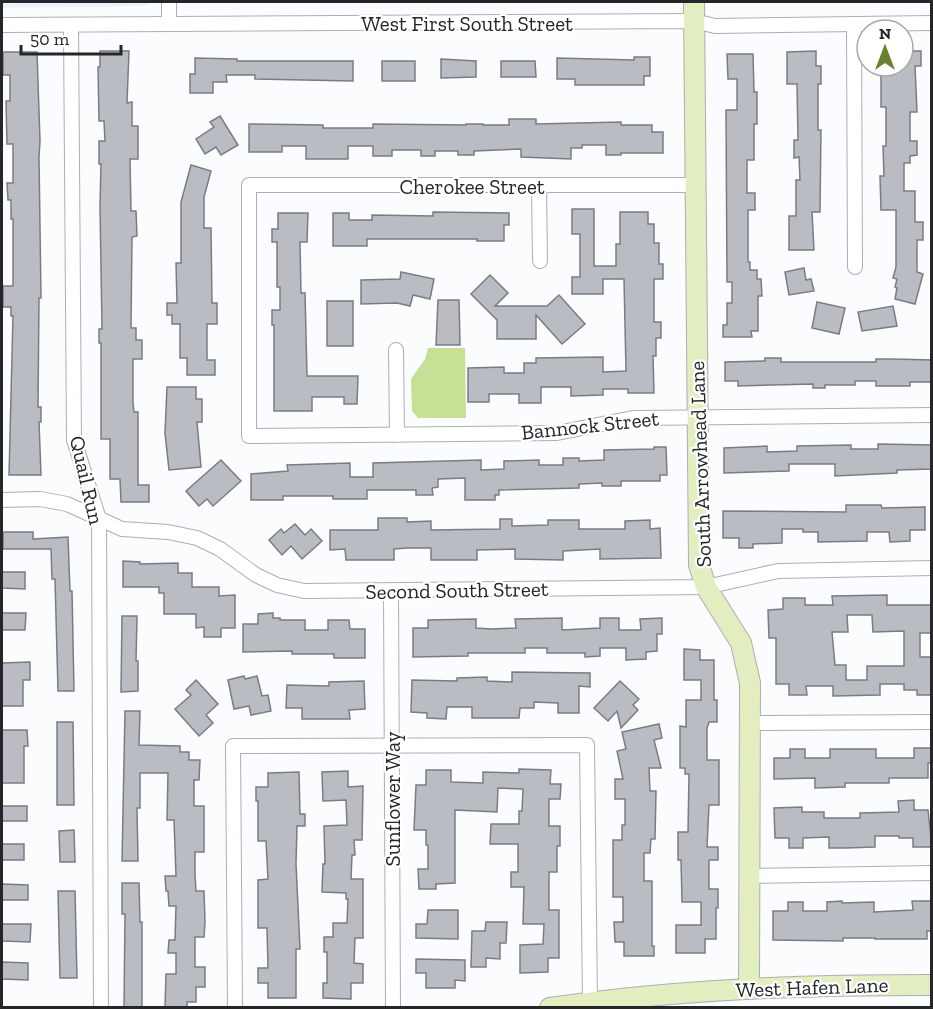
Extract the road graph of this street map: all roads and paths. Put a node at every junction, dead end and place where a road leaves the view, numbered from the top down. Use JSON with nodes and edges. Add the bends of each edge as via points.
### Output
{"nodes":[{"id":1,"x":169,"y":2,"type":"edge"},
{"id":2,"x":694,"y":2,"type":"edge"},
{"id":3,"x":694,"y":21,"type":"junction"},
{"id":4,"x":932,"y":23,"type":"edge"},
{"id":5,"x":169,"y":24,"type":"junction"},
{"id":6,"x":854,"y":24,"type":"junction"},
{"id":7,"x":2,"y":25,"type":"edge"},
{"id":8,"x":71,"y":25,"type":"junction"},
{"id":9,"x":695,"y":185,"type":"junction"},
{"id":10,"x":540,"y":186,"type":"junction"},
{"id":11,"x":540,"y":261,"type":"dead end"},
{"id":12,"x":855,"y":267,"type":"dead end"},
{"id":13,"x":396,"y":350,"type":"dead end"},
{"id":14,"x":932,"y":415,"type":"edge"},
{"id":15,"x":698,"y":417,"type":"junction"},
{"id":16,"x":397,"y":435,"type":"junction"},
{"id":17,"x":249,"y":436,"type":"joint"},
{"id":18,"x":2,"y":500,"type":"edge"},
{"id":19,"x":99,"y":519,"type":"junction"},
{"id":20,"x":932,"y":568,"type":"edge"},
{"id":21,"x":706,"y":587,"type":"junction"},
{"id":22,"x":391,"y":591,"type":"junction"},
{"id":23,"x":932,"y":722,"type":"edge"},
{"id":24,"x":750,"y":723,"type":"junction"},
{"id":25,"x":392,"y":746,"type":"junction"},
{"id":26,"x":932,"y":873,"type":"edge"},
{"id":27,"x":749,"y":876,"type":"junction"},
{"id":28,"x":932,"y":985,"type":"edge"},
{"id":29,"x":749,"y":988,"type":"junction"},
{"id":30,"x":590,"y":1002,"type":"junction"},
{"id":31,"x":101,"y":1008,"type":"edge"},
{"id":32,"x":235,"y":1008,"type":"edge"},
{"id":33,"x":393,"y":1008,"type":"edge"},
{"id":34,"x":550,"y":1008,"type":"edge"}],
"edges":[{"from":1,"to":5,"type":"street"},
{"from":2,"to":3,"type":"street","name":"South Arrowhead Lane"},
{"from":3,"to":5,"type":"street","name":"West First South Street"},
{"from":3,"to":6,"type":"street","name":"West First South Street","via":[[715,26]]},
{"from":3,"to":9,"type":"street","name":"South Arrowhead Lane"},
{"from":4,"to":6,"type":"street","name":"West First South Street"},
{"from":5,"to":8,"type":"street","name":"West First South Street"},
{"from":6,"to":12,"type":"street"},
{"from":7,"to":8,"type":"street","name":"West First South Street"},
{"from":8,"to":19,"type":"street","name":"Quail Run","via":[[74,440]]},
{"from":9,"to":10,"type":"street","name":"Cherokee Street"},
{"from":9,"to":15,"type":"street","name":"South Arrowhead Lane"},
{"from":10,"to":11,"type":"street"},
{"from":10,"to":17,"type":"street","name":"Cherokee Street","via":[[249,185]]},
{"from":13,"to":16,"type":"street"},
{"from":14,"to":15,"type":"street","name":"Bannock Street"},
{"from":15,"to":16,"type":"street","name":"Bannock Street","via":[[633,418],[557,433]]},
{"from":15,"to":21,"type":"street","name":"South Arrowhead Lane","via":[[699,565]]},
{"from":16,"to":17,"type":"street","name":"Bannock Street"},
{"from":18,"to":19,"type":"street","name":"Second South Street","via":[[67,504]]},
{"from":19,"to":22,"type":"street","name":"Second South Street","via":[[122,529],[197,538],[277,585],[304,591]]},
{"from":19,"to":31,"type":"street","name":"Quail Run"},
{"from":20,"to":21,"type":"street","name":"Second South Street","via":[[778,571]]},
{"from":21,"to":22,"type":"street","name":"Second South Street"},
{"from":21,"to":24,"type":"street","name":"South Arrowhead Lane","via":[[741,643],[750,683]]},
{"from":22,"to":25,"type":"street","name":"Sunflower Way"},
{"from":23,"to":24,"type":"street"},
{"from":24,"to":27,"type":"street","name":"South Arrowhead Lane"},
{"from":25,"to":30,"type":"street","via":[[587,745]]},
{"from":25,"to":32,"type":"street","via":[[233,746]]},
{"from":25,"to":33,"type":"street","name":"Sunflower Way"},
{"from":26,"to":27,"type":"street"},
{"from":27,"to":29,"type":"street","name":"South Arrowhead Lane"},
{"from":28,"to":29,"type":"street","name":"West Hafen Lane"},
{"from":29,"to":30,"type":"street","name":"West Hafen Lane"},
{"from":30,"to":34,"type":"street","name":"West Hafen Lane"}]}
